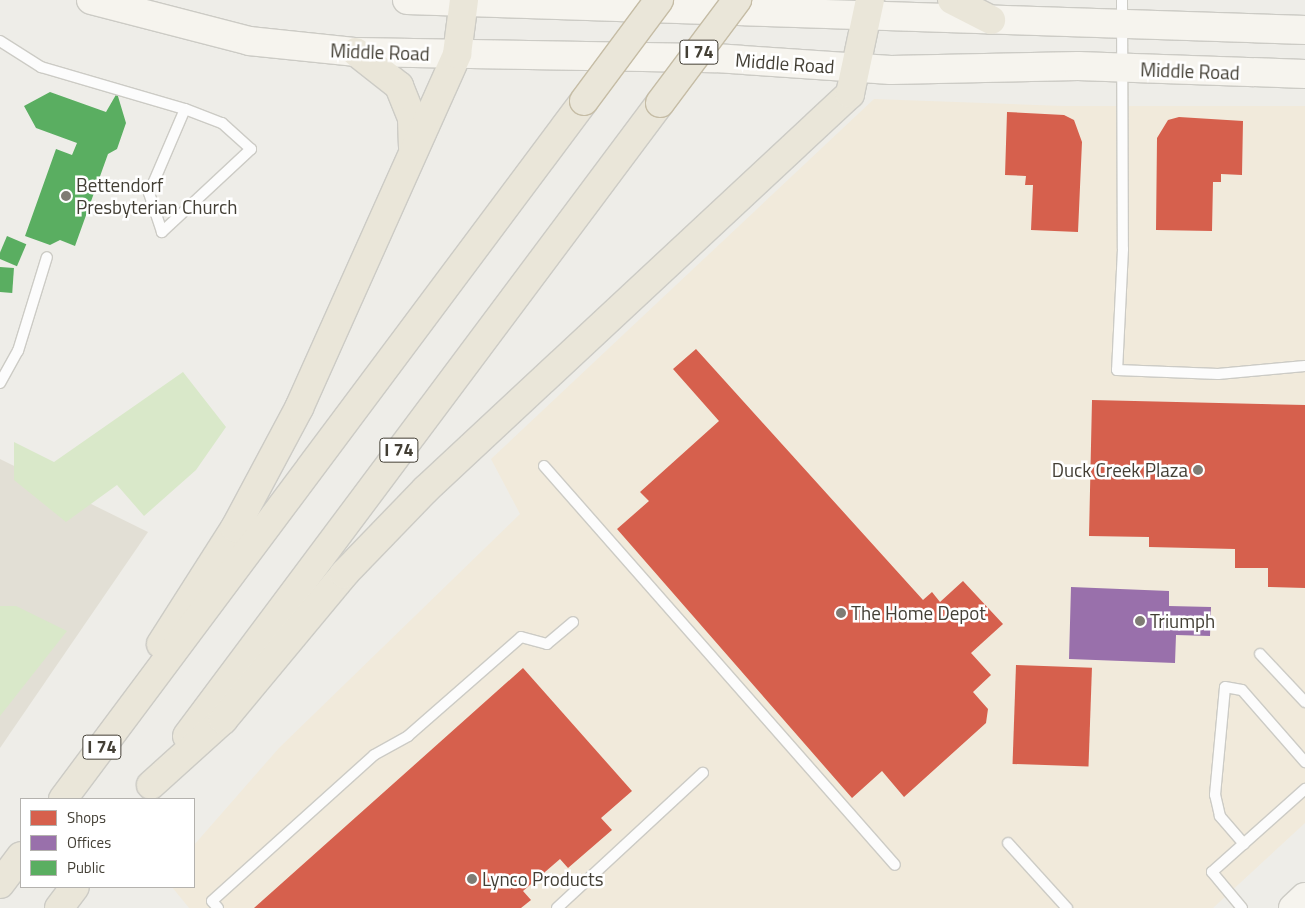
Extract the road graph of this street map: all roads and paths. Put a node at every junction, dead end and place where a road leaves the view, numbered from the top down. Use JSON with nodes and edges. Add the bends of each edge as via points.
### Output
{"nodes":[{"id":1,"x":91,"y":0,"type":"edge"},
{"id":2,"x":406,"y":0,"type":"edge"},
{"id":3,"x":660,"y":0,"type":"edge"},
{"id":4,"x":737,"y":0,"type":"edge"},
{"id":5,"x":952,"y":0,"type":"edge"},
{"id":6,"x":464,"y":1,"type":"edge"},
{"id":7,"x":866,"y":8,"type":"edge"},
{"id":8,"x":1121,"y":12,"type":"edge"},
{"id":9,"x":991,"y":20,"type":"junction"},
{"id":10,"x":1305,"y":30,"type":"edge"},
{"id":11,"x":0,"y":41,"type":"edge"},
{"id":12,"x":356,"y":52,"type":"junction"},
{"id":13,"x":457,"y":54,"type":"junction"},
{"id":14,"x":855,"y":68,"type":"junction"},
{"id":15,"x":1121,"y":69,"type":"junction"},
{"id":16,"x":1305,"y":74,"type":"edge"},
{"id":17,"x":185,"y":109,"type":"junction"},
{"id":18,"x":413,"y":149,"type":"junction"},
{"id":19,"x":47,"y":257,"type":"dead end"},
{"id":20,"x":1305,"y":366,"type":"edge"},
{"id":21,"x":0,"y":383,"type":"edge"},
{"id":22,"x":544,"y":466,"type":"dead end"},
{"id":23,"x":573,"y":622,"type":"dead end"},
{"id":24,"x":1260,"y":654,"type":"dead end"},
{"id":25,"x":141,"y":695,"type":"junction"},
{"id":26,"x":1305,"y":702,"type":"edge"},
{"id":27,"x":1305,"y":762,"type":"edge"},
{"id":28,"x":704,"y":773,"type":"dead end"},
{"id":29,"x":1305,"y":789,"type":"edge"},
{"id":30,"x":145,"y":792,"type":"edge"},
{"id":31,"x":65,"y":798,"type":"edge"},
{"id":32,"x":1008,"y":844,"type":"dead end"},
{"id":33,"x":1244,"y":844,"type":"junction"},
{"id":34,"x":20,"y":857,"type":"edge"},
{"id":35,"x":895,"y":865,"type":"dead end"},
{"id":36,"x":0,"y":884,"type":"edge"},
{"id":37,"x":74,"y":888,"type":"edge"},
{"id":38,"x":1305,"y":897,"type":"edge"},
{"id":39,"x":59,"y":908,"type":"edge"},
{"id":40,"x":218,"y":908,"type":"edge"},
{"id":41,"x":557,"y":908,"type":"edge"},
{"id":42,"x":1067,"y":908,"type":"edge"},
{"id":43,"x":1242,"y":908,"type":"edge"},
{"id":44,"x":1293,"y":908,"type":"edge"}],
"edges":[{"from":1,"to":12,"type":"main road","name":"Middle Road","via":[[249,41]]},
{"from":2,"to":6,"type":"main road"},
{"from":3,"to":25,"type":"highway","number":"I 74","bridge":true},
{"from":4,"to":30,"type":"highway","number":"I 74","bridge":true},
{"from":5,"to":9,"type":"highway"},
{"from":6,"to":7,"type":"main road"},
{"from":6,"to":13,"type":"highway"},
{"from":7,"to":9,"type":"main road"},
{"from":7,"to":14,"type":"highway"},
{"from":8,"to":9,"type":"main road"},
{"from":8,"to":10,"type":"main road"},
{"from":8,"to":15,"type":"lane"},
{"from":11,"to":17,"type":"lane","via":[[41,67]]},
{"from":12,"to":13,"type":"main road","name":"Middle Road"},
{"from":12,"to":18,"type":"highway","via":[[398,86],[412,119]]},
{"from":13,"to":14,"type":"main road","name":"Middle Road","via":[[715,58]]},
{"from":13,"to":18,"type":"highway"},
{"from":14,"to":15,"type":"main road","name":"Middle Road"},
{"from":14,"to":30,"type":"highway","via":[[850,94],[425,490],[344,574],[223,720]]},
{"from":15,"to":16,"type":"main road","name":"Middle Road"},
{"from":15,"to":20,"type":"lane","via":[[1123,249],[1117,370],[1226,373]]},
{"from":17,"to":17,"type":"lane","via":[[149,193],[162,232],[251,149],[222,123]]},
{"from":18,"to":25,"type":"highway","via":[[299,408],[235,528],[166,629]]},
{"from":19,"to":21,"type":"lane","via":[[18,351]]},
{"from":22,"to":35,"type":"lane"},
{"from":23,"to":40,"type":"lane","via":[[547,644],[521,637],[408,736],[374,755],[212,901]]},
{"from":24,"to":26,"type":"lane"},
{"from":25,"to":31,"type":"highway","number":"I 74"},
{"from":27,"to":33,"type":"lane","via":[[1242,690],[1225,687],[1215,795],[1220,816]]},
{"from":28,"to":41,"type":"lane"},
{"from":29,"to":33,"type":"lane"},
{"from":32,"to":42,"type":"lane"},
{"from":33,"to":43,"type":"lane","via":[[1212,872]]},
{"from":34,"to":36,"type":"highway"},
{"from":37,"to":39,"type":"highway"},
{"from":38,"to":44,"type":"main road"}]}
